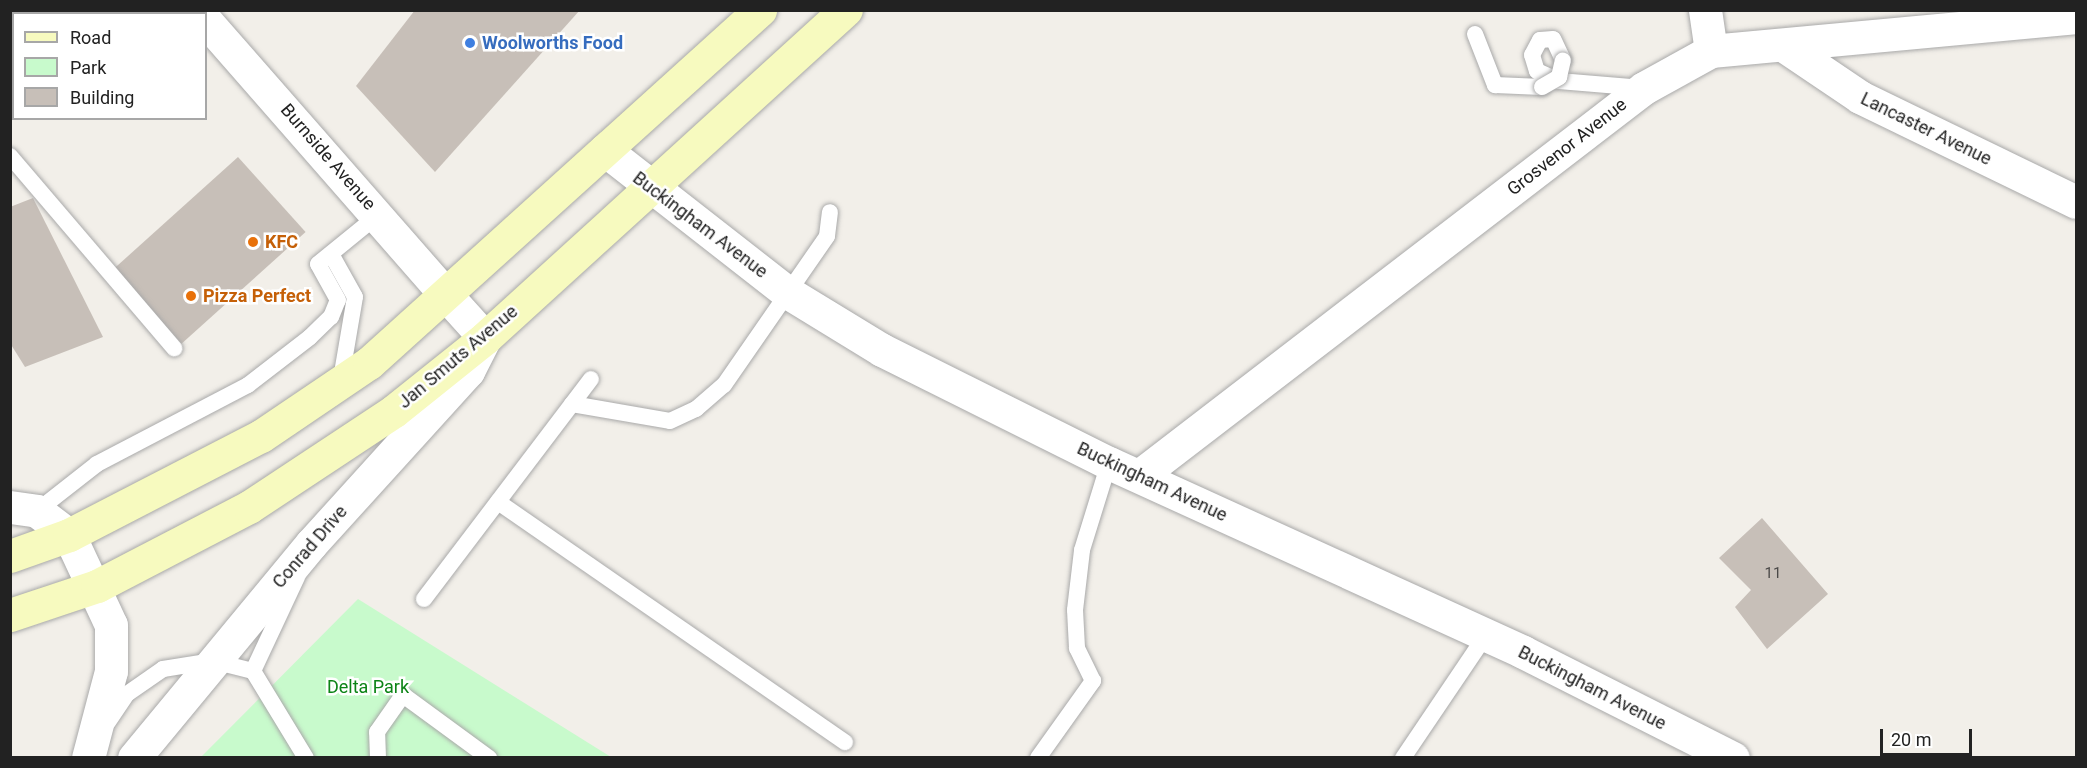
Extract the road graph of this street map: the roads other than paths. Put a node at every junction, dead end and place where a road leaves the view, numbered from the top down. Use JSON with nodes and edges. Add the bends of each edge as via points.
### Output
{"nodes":[{"id":1,"x":760,"y":10,"type":"edge"},
{"id":2,"x":846,"y":10,"type":"edge"},
{"id":3,"x":1705,"y":10,"type":"edge"},
{"id":4,"x":2076,"y":17,"type":"edge"},
{"id":5,"x":207,"y":22,"type":"edge"},
{"id":6,"x":1475,"y":34,"type":"dead end"},
{"id":7,"x":1783,"y":45,"type":"junction"},
{"id":8,"x":1711,"y":51,"type":"junction"},
{"id":9,"x":1644,"y":88,"type":"junction"},
{"id":10,"x":605,"y":150,"type":"junction"},
{"id":11,"x":10,"y":156,"type":"edge"},
{"id":12,"x":646,"y":187,"type":"junction"},
{"id":13,"x":2076,"y":202,"type":"edge"},
{"id":14,"x":830,"y":212,"type":"dead end"},
{"id":15,"x":378,"y":216,"type":"junction"},
{"id":16,"x":331,"y":254,"type":"junction"},
{"id":17,"x":787,"y":292,"type":"junction"},
{"id":18,"x":447,"y":296,"type":"junction"},
{"id":19,"x":485,"y":338,"type":"junction"},
{"id":20,"x":174,"y":348,"type":"dead end"},
{"id":21,"x":591,"y":379,"type":"dead end"},
{"id":22,"x":340,"y":382,"type":"junction"},
{"id":23,"x":572,"y":404,"type":"junction"},
{"id":24,"x":1109,"y":463,"type":"junction"},
{"id":25,"x":1139,"y":476,"type":"junction"},
{"id":26,"x":498,"y":502,"type":"junction"},
{"id":27,"x":24,"y":509,"type":"edge"},
{"id":28,"x":69,"y":535,"type":"junction"},
{"id":29,"x":311,"y":544,"type":"junction"},
{"id":30,"x":10,"y":556,"type":"edge"},
{"id":31,"x":97,"y":586,"type":"junction"},
{"id":32,"x":424,"y":599,"type":"dead end"},
{"id":33,"x":10,"y":615,"type":"edge"},
{"id":34,"x":1486,"y":635,"type":"junction"},
{"id":35,"x":213,"y":662,"type":"junction"},
{"id":36,"x":253,"y":671,"type":"junction"},
{"id":37,"x":1656,"y":721,"type":"junction"},
{"id":38,"x":845,"y":742,"type":"dead end"},
{"id":39,"x":91,"y":751,"type":"edge"},
{"id":40,"x":134,"y":758,"type":"edge"},
{"id":41,"x":306,"y":758,"type":"edge"},
{"id":42,"x":378,"y":758,"type":"edge"},
{"id":43,"x":489,"y":758,"type":"edge"},
{"id":44,"x":1038,"y":758,"type":"edge"},
{"id":45,"x":1403,"y":758,"type":"edge"},
{"id":46,"x":1676,"y":758,"type":"edge"},
{"id":47,"x":1733,"y":758,"type":"edge"}],
"edges":[{"from":1,"to":10,"type":"main road"},
{"from":2,"to":12,"type":"main road","name":"Jan Smuts Avenue","via":[[702,144]]},
{"from":3,"to":8,"type":"street"},
{"from":4,"to":7,"type":"street","name":"Grosvenor Avenue"},
{"from":5,"to":15,"type":"street","name":"Burnside Avenue"},
{"from":6,"to":9,"type":"lane","bridge":true,"via":[[1495,86],[1542,87],[1558,77],[1563,60],[1553,39],[1540,40],[1532,55],[1537,71],[1558,81]]},
{"from":7,"to":8,"type":"street","name":"Grosvenor Avenue"},
{"from":7,"to":13,"type":"street","name":"Lancaster Avenue","via":[[1860,97]]},
{"from":8,"to":9,"type":"street","name":"Grosvenor Avenue"},
{"from":9,"to":25,"type":"street","name":"Grosvenor Avenue"},
{"from":10,"to":12,"type":"street","name":"Buckingham Avenue"},
{"from":10,"to":18,"type":"main road"},
{"from":11,"to":20,"type":"lane"},
{"from":12,"to":17,"type":"street","name":"Buckingham Avenue","via":[[707,226]]},
{"from":12,"to":19,"type":"main road","name":"Jan Smuts Avenue"},
{"from":14,"to":17,"type":"lane","via":[[827,236]]},
{"from":15,"to":16,"type":"lane"},
{"from":15,"to":18,"type":"street","name":"Burnside Avenue"},
{"from":16,"to":22,"type":"lane","via":[[355,297]]},
{"from":16,"to":27,"type":"lane","via":[[318,264],[337,308],[310,337],[248,385],[98,464]]},
{"from":17,"to":23,"type":"lane","via":[[724,385],[696,409],[670,421]]},
{"from":17,"to":24,"type":"street","name":"Buckingham Avenue","via":[[882,350]]},
{"from":18,"to":19,"type":"street","name":"Burnside Avenue"},
{"from":18,"to":22,"type":"main road"},
{"from":19,"to":29,"type":"street","name":"Conrad Drive","via":[[458,386]]},
{"from":19,"to":31,"type":"main road","name":"Jan Smuts Avenue","via":[[394,411],[302,474]]},
{"from":21,"to":23,"type":"lane"},
{"from":22,"to":28,"type":"main road","via":[[261,436]]},
{"from":23,"to":26,"type":"lane"},
{"from":24,"to":25,"type":"street","name":"Buckingham Avenue"},
{"from":24,"to":44,"type":"lane","via":[[1082,550],[1075,610],[1077,648],[1093,681]]},
{"from":25,"to":34,"type":"street","name":"Buckingham Avenue"},
{"from":26,"to":32,"type":"lane"},
{"from":26,"to":38,"type":"lane"},
{"from":27,"to":28,"type":"street"},
{"from":28,"to":30,"type":"main road"},
{"from":28,"to":31,"type":"street"},
{"from":29,"to":35,"type":"street","name":"Conrad Drive"},
{"from":29,"to":36,"type":"lane"},
{"from":31,"to":33,"type":"main road","name":"Jan Smuts Avenue"},
{"from":31,"to":39,"type":"street","via":[[112,646]]},
{"from":34,"to":37,"type":"street","name":"Buckingham Avenue"},
{"from":34,"to":45,"type":"lane"},
{"from":35,"to":36,"type":"lane"},
{"from":35,"to":39,"type":"lane","via":[[186,663],[144,681],[127,694]]},
{"from":35,"to":40,"type":"street","name":"Conrad Drive"},
{"from":36,"to":41,"type":"lane"},
{"from":37,"to":46,"type":"street"},
{"from":37,"to":47,"type":"street","name":"Buckingham Avenue"},
{"from":42,"to":43,"type":"lane","via":[[377,732],[403,695]]}]}
